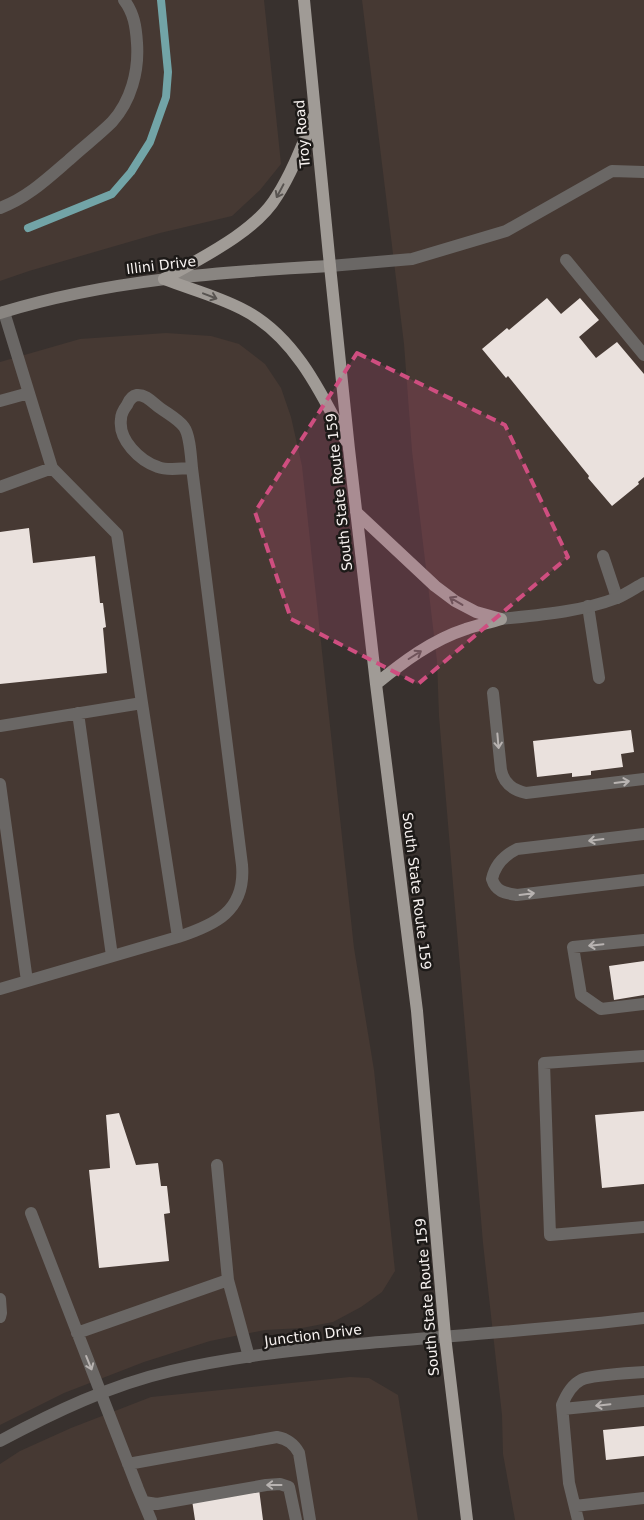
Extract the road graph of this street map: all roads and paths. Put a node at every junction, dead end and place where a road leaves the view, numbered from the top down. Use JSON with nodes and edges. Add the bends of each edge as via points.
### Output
{"nodes":[{"id":1,"x":124,"y":0,"type":"edge"},
{"id":2,"x":304,"y":0,"type":"edge"},
{"id":3,"x":315,"y":114,"type":"junction"},
{"id":4,"x":644,"y":172,"type":"edge"},
{"id":5,"x":0,"y":208,"type":"edge"},
{"id":6,"x":566,"y":260,"type":"dead end"},
{"id":7,"x":330,"y":266,"type":"junction"},
{"id":8,"x":164,"y":279,"type":"junction"},
{"id":9,"x":2,"y":313,"type":"edge"},
{"id":10,"x":644,"y":355,"type":"edge"},
{"id":11,"x":29,"y":393,"type":"junction"},
{"id":12,"x":0,"y":402,"type":"edge"},
{"id":13,"x":349,"y":449,"type":"junction"},
{"id":14,"x":52,"y":468,"type":"junction"},
{"id":15,"x":192,"y":468,"type":"junction"},
{"id":16,"x":0,"y":487,"type":"edge"},
{"id":17,"x":356,"y":512,"type":"junction"},
{"id":18,"x":603,"y":556,"type":"dead end"},
{"id":19,"x":644,"y":582,"type":"edge"},
{"id":20,"x":617,"y":598,"type":"junction"},
{"id":21,"x":588,"y":606,"type":"junction"},
{"id":22,"x":501,"y":619,"type":"junction"},
{"id":23,"x":599,"y":678,"type":"dead end"},
{"id":24,"x":376,"y":684,"type":"junction"},
{"id":25,"x":494,"y":693,"type":"dead end"},
{"id":26,"x":142,"y":703,"type":"junction"},
{"id":27,"x":78,"y":714,"type":"junction"},
{"id":28,"x":0,"y":726,"type":"edge"},
{"id":29,"x":644,"y":779,"type":"edge"},
{"id":30,"x":0,"y":784,"type":"edge"},
{"id":31,"x":644,"y":834,"type":"edge"},
{"id":32,"x":644,"y":880,"type":"edge"},
{"id":33,"x":178,"y":937,"type":"junction"},
{"id":34,"x":644,"y":940,"type":"edge"},
{"id":35,"x":112,"y":956,"type":"junction"},
{"id":36,"x":27,"y":981,"type":"junction"},
{"id":37,"x":0,"y":989,"type":"edge"},
{"id":38,"x":644,"y":1004,"type":"edge"},
{"id":39,"x":644,"y":1056,"type":"edge"},
{"id":40,"x":216,"y":1165,"type":"dead end"},
{"id":41,"x":31,"y":1213,"type":"dead end"},
{"id":42,"x":644,"y":1227,"type":"edge"},
{"id":43,"x":228,"y":1280,"type":"junction"},
{"id":44,"x":0,"y":1300,"type":"edge"},
{"id":45,"x":0,"y":1317,"type":"edge"},
{"id":46,"x":644,"y":1318,"type":"edge"},
{"id":47,"x":77,"y":1333,"type":"junction"},
{"id":48,"x":445,"y":1336,"type":"junction"},
{"id":49,"x":249,"y":1358,"type":"junction"},
{"id":50,"x":644,"y":1372,"type":"edge"},
{"id":51,"x":102,"y":1393,"type":"junction"},
{"id":52,"x":644,"y":1401,"type":"edge"},
{"id":53,"x":563,"y":1409,"type":"junction"},
{"id":54,"x":0,"y":1441,"type":"edge"},
{"id":55,"x":128,"y":1464,"type":"junction"},
{"id":56,"x":644,"y":1498,"type":"edge"},
{"id":57,"x":144,"y":1502,"type":"junction"},
{"id":58,"x":574,"y":1506,"type":"junction"},
{"id":59,"x":152,"y":1520,"type":"edge"},
{"id":60,"x":296,"y":1520,"type":"edge"},
{"id":61,"x":310,"y":1520,"type":"edge"},
{"id":62,"x":467,"y":1520,"type":"edge"},
{"id":63,"x":578,"y":1520,"type":"edge"}],
"edges":[{"from":1,"to":5,"type":"street","via":[[134,18],[138,63],[123,106],[112,122],[34,190]]},
{"from":2,"to":3,"type":"main road","name":"Troy Road"},
{"from":3,"to":7,"type":"main road","name":"Troy Road"},
{"from":3,"to":8,"type":"main road","one_way":true,"via":[[276,198],[256,221],[217,249]]},
{"from":4,"to":7,"type":"street","via":[[612,171],[506,230],[412,259]]},
{"from":6,"to":10,"type":"street"},
{"from":7,"to":8,"type":"main road","name":"Illini Drive"},
{"from":7,"to":13,"type":"main road","name":"South State Route 159"},
{"from":8,"to":9,"type":"main road","name":"Illini Drive","via":[[40,301]]},
{"from":8,"to":13,"type":"main road","one_way":true,"via":[[243,309],[272,328],[296,355],[321,393]]},
{"from":9,"to":11,"type":"street"},
{"from":11,"to":12,"type":"street"},
{"from":11,"to":14,"type":"street"},
{"from":13,"to":17,"type":"main road","name":"South State Route 159"},
{"from":14,"to":16,"type":"street"},
{"from":14,"to":26,"type":"street","via":[[117,534]]},
{"from":15,"to":15,"type":"street","via":[[184,427],[144,396],[131,398],[120,424],[130,447],[156,467]]},
{"from":15,"to":33,"type":"street","via":[[243,874],[240,891],[225,915],[205,928]]},
{"from":22,"to":17,"type":"main road","one_way":true,"via":[[454,601]]},
{"from":17,"to":24,"type":"main road","name":"South State Route 159"},
{"from":18,"to":20,"type":"street"},
{"from":19,"to":20,"type":"street"},
{"from":20,"to":21,"type":"street"},
{"from":21,"to":22,"type":"street"},
{"from":21,"to":23,"type":"street"},
{"from":24,"to":22,"type":"main road","one_way":true,"via":[[425,648],[466,629]]},
{"from":24,"to":48,"type":"main road","name":"South State Route 159","via":[[417,1011]]},
{"from":25,"to":29,"type":"street","one_way":true,"via":[[501,770],[509,786],[526,793]]},
{"from":26,"to":27,"type":"street"},
{"from":26,"to":33,"type":"street"},
{"from":27,"to":28,"type":"street"},
{"from":27,"to":35,"type":"street"},
{"from":30,"to":36,"type":"street"},
{"from":31,"to":32,"type":"street","one_way":true,"via":[[517,849],[502,859],[492,879],[497,889],[517,895]]},
{"from":33,"to":35,"type":"street"},
{"from":34,"to":38,"type":"street","one_way":true,"via":[[573,948],[581,995],[601,1009]]},
{"from":35,"to":36,"type":"street"},
{"from":36,"to":37,"type":"street"},
{"from":39,"to":42,"type":"street","via":[[544,1063],[550,1235]]},
{"from":40,"to":43,"type":"street"},
{"from":41,"to":47,"type":"street"},
{"from":43,"to":47,"type":"street"},
{"from":43,"to":49,"type":"street"},
{"from":44,"to":45,"type":"street"},
{"from":46,"to":48,"type":"street","name":"Junction Drive"},
{"from":47,"to":51,"type":"street","one_way":true},
{"from":48,"to":49,"type":"street","name":"Junction Drive"},
{"from":48,"to":62,"type":"main road","name":"South State Route 159"},
{"from":49,"to":51,"type":"street","name":"Junction Drive","via":[[170,1372]]},
{"from":50,"to":53,"type":"street","via":[[582,1379],[572,1386]]},
{"from":51,"to":54,"type":"street","name":"Junction Drive"},
{"from":51,"to":55,"type":"street"},
{"from":52,"to":53,"type":"street","one_way":true},
{"from":53,"to":58,"type":"street"},
{"from":55,"to":57,"type":"street"},
{"from":55,"to":61,"type":"street","via":[[277,1437],[290,1442],[299,1453]]},
{"from":56,"to":58,"type":"street"},
{"from":57,"to":59,"type":"street"},
{"from":60,"to":57,"type":"street","one_way":true,"via":[[289,1487],[280,1484],[157,1504]]},
{"from":58,"to":63,"type":"street"}]}
